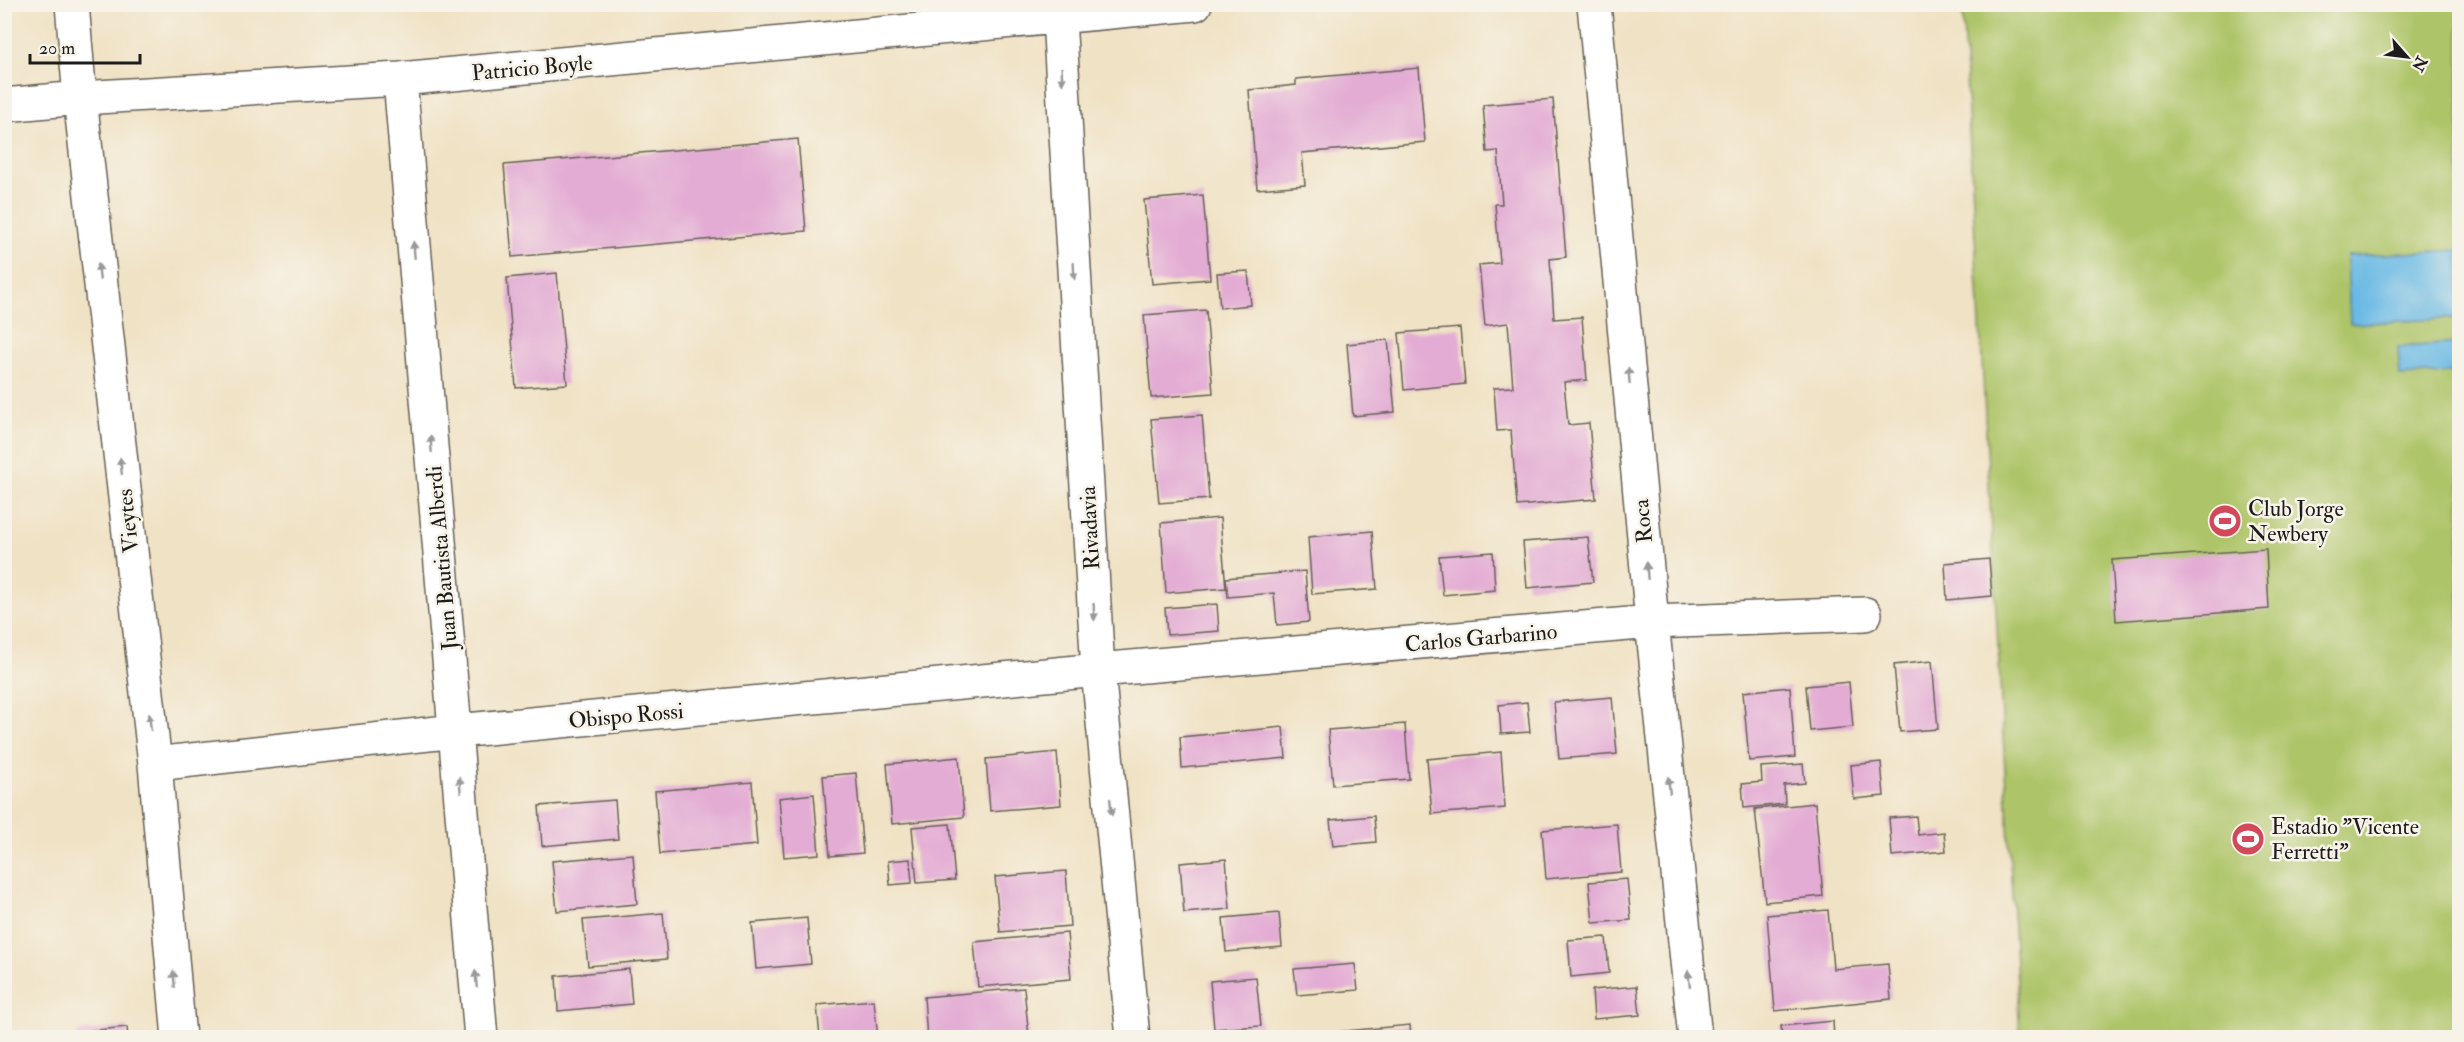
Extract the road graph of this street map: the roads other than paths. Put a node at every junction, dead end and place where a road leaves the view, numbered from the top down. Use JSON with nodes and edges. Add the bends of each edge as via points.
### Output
{"nodes":[{"id":1,"x":72,"y":4,"type":"edge"},
{"id":2,"x":1194,"y":4,"type":"edge"},
{"id":3,"x":1594,"y":4,"type":"edge"},
{"id":4,"x":1059,"y":18,"type":"junction"},
{"id":5,"x":400,"y":79,"type":"junction"},
{"id":6,"x":80,"y":98,"type":"junction"},
{"id":7,"x":4,"y":105,"type":"edge"},
{"id":8,"x":1865,"y":614,"type":"dead end"},
{"id":9,"x":1652,"y":622,"type":"junction"},
{"id":10,"x":1098,"y":670,"type":"junction"},
{"id":11,"x":456,"y":731,"type":"junction"},
{"id":12,"x":155,"y":764,"type":"junction"},
{"id":13,"x":179,"y":1038,"type":"edge"},
{"id":14,"x":481,"y":1038,"type":"edge"},
{"id":15,"x":1133,"y":1038,"type":"edge"},
{"id":16,"x":1695,"y":1038,"type":"edge"}],
"edges":[{"from":1,"to":6,"type":"street","name":"Vieytes"},
{"from":2,"to":4,"type":"street","name":"Patricio Boyle"},
{"from":9,"to":3,"type":"street","name":"Roca","one_way":true},
{"from":4,"to":5,"type":"street","name":"Patricio Boyle"},
{"from":4,"to":10,"type":"street","name":"Rivadavia","one_way":true},
{"from":5,"to":6,"type":"street","name":"Patricio Boyle"},
{"from":11,"to":5,"type":"street","name":"Juan Bautista Alberdi","one_way":true},
{"from":6,"to":7,"type":"street","name":"Patricio Boyle"},
{"from":12,"to":6,"type":"street","name":"Vieytes","one_way":true},
{"from":8,"to":9,"type":"street","name":"Carlos Garbarino"},
{"from":9,"to":10,"type":"street","name":"Carlos Garbarino"},
{"from":16,"to":9,"type":"street","name":"Roca","one_way":true},
{"from":10,"to":11,"type":"street","name":"Obispo Rossi"},
{"from":10,"to":15,"type":"street","name":"Rivadavia","one_way":true},
{"from":11,"to":12,"type":"street","name":"Obispo Rossi"},
{"from":14,"to":11,"type":"street","name":"Juan Bautista Alberdi","one_way":true},
{"from":13,"to":12,"type":"street","name":"Vieytes","one_way":true}]}
